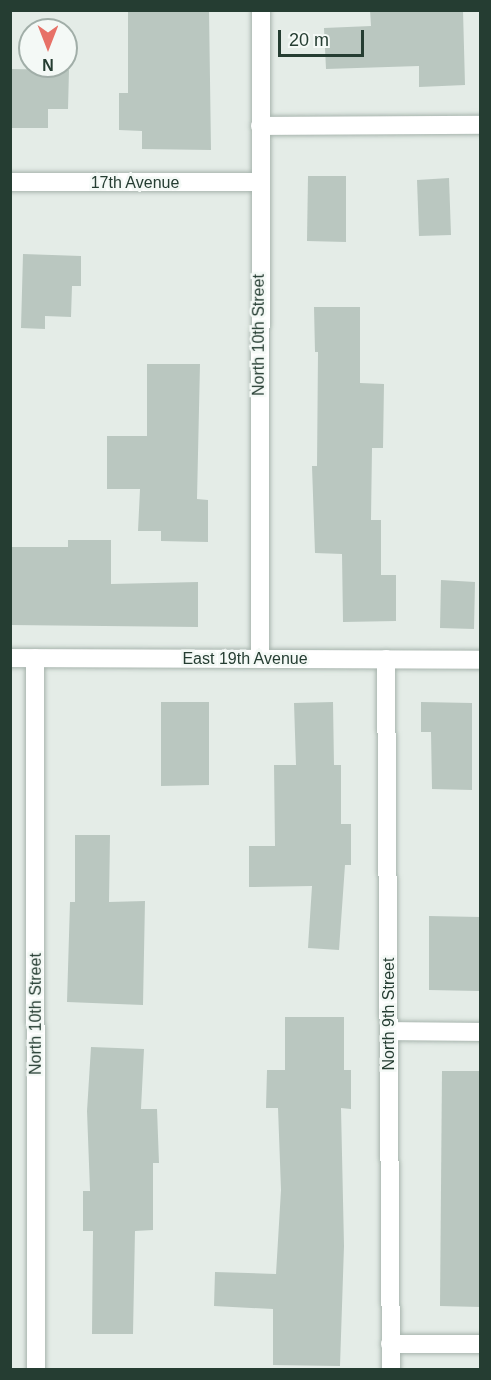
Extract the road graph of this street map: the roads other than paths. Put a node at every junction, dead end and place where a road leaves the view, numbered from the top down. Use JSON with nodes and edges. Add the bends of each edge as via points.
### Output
{"nodes":[{"id":1,"x":261,"y":10,"type":"edge"},
{"id":2,"x":480,"y":125,"type":"edge"},
{"id":3,"x":260,"y":126,"type":"junction"},
{"id":4,"x":10,"y":182,"type":"edge"},
{"id":5,"x":259,"y":182,"type":"junction"},
{"id":6,"x":10,"y":658,"type":"edge"},
{"id":7,"x":35,"y":658,"type":"junction"},
{"id":8,"x":260,"y":659,"type":"junction"},
{"id":9,"x":386,"y":659,"type":"junction"},
{"id":10,"x":480,"y":660,"type":"edge"},
{"id":11,"x":390,"y":1031,"type":"junction"},
{"id":12,"x":480,"y":1032,"type":"edge"},
{"id":13,"x":390,"y":1344,"type":"junction"},
{"id":14,"x":480,"y":1344,"type":"edge"},
{"id":15,"x":36,"y":1370,"type":"edge"},
{"id":16,"x":391,"y":1370,"type":"edge"}],
"edges":[{"from":1,"to":3,"type":"street","name":"North 10th Street"},
{"from":2,"to":3,"type":"street"},
{"from":3,"to":5,"type":"street","name":"North 10th Street"},
{"from":4,"to":5,"type":"street","name":"17th Avenue"},
{"from":5,"to":8,"type":"street","name":"North 10th Street"},
{"from":6,"to":7,"type":"street","name":"East 19th Avenue"},
{"from":7,"to":8,"type":"street","name":"East 19th Avenue"},
{"from":7,"to":15,"type":"street","name":"North 10th Street"},
{"from":8,"to":9,"type":"street","name":"East 19th Avenue"},
{"from":9,"to":10,"type":"street","name":"East 19th Avenue"},
{"from":9,"to":11,"type":"street","name":"North 9th Street"},
{"from":11,"to":12,"type":"street"},
{"from":11,"to":13,"type":"street","name":"North 9th Street"},
{"from":13,"to":14,"type":"street"},
{"from":13,"to":16,"type":"street","name":"North 9th Street"}]}
